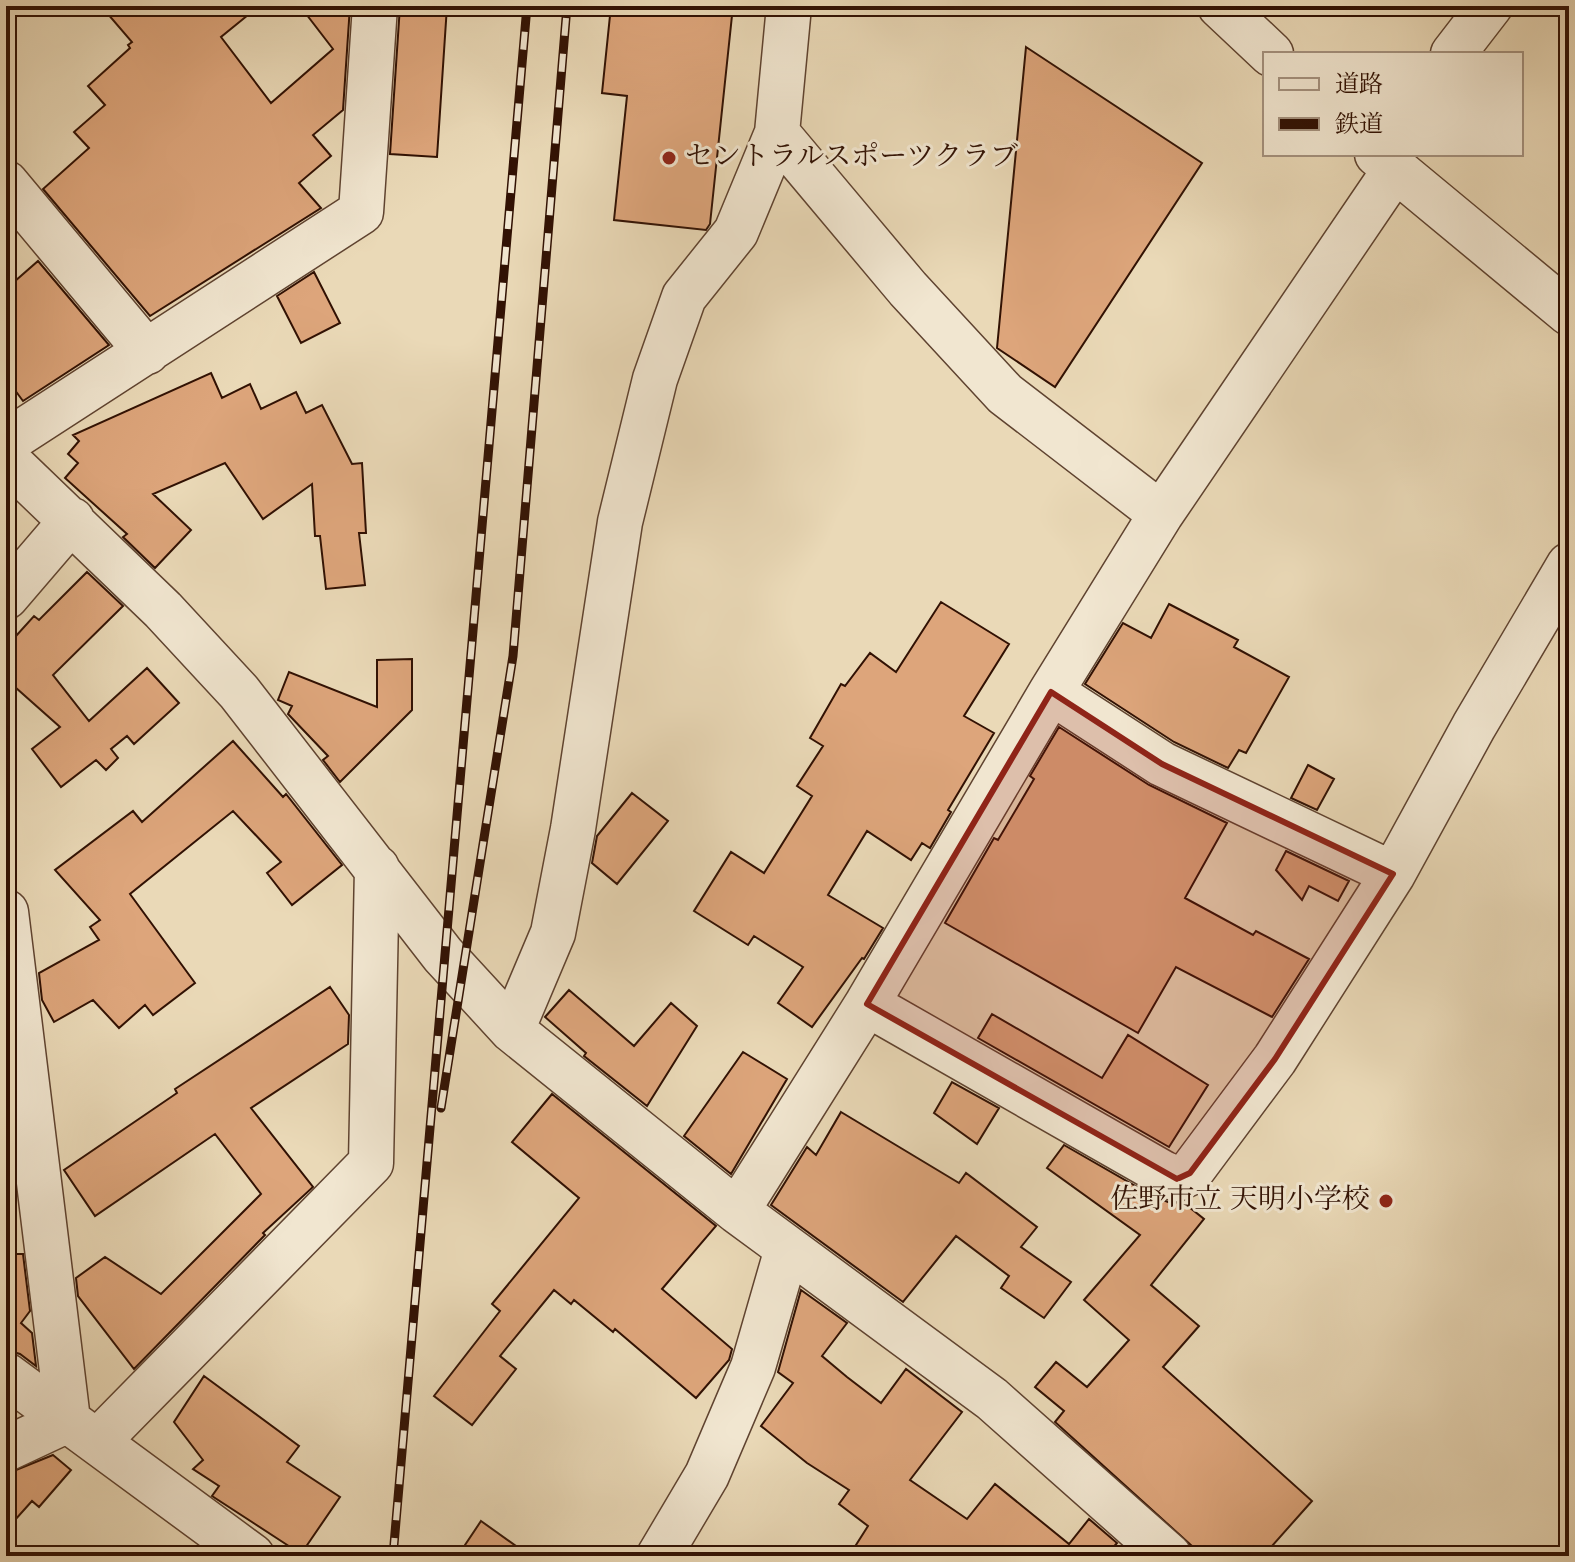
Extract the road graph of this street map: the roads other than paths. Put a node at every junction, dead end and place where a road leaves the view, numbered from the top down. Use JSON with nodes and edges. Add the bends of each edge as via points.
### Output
{"nodes":[{"id":1,"x":375,"y":6,"type":"edge"},
{"id":2,"x":789,"y":6,"type":"edge"},
{"id":3,"x":1220,"y":6,"type":"edge"},
{"id":4,"x":1490,"y":6,"type":"edge"},
{"id":5,"x":1269,"y":52,"type":"edge"},
{"id":6,"x":1455,"y":52,"type":"edge"},
{"id":7,"x":777,"y":133,"type":"junction"},
{"id":8,"x":1381,"y":158,"type":"edge"},
{"id":9,"x":6,"y":183,"type":"edge"},
{"id":10,"x":1569,"y":313,"type":"edge"},
{"id":11,"x":147,"y":352,"type":"junction"},
{"id":12,"x":6,"y":442,"type":"edge"},
{"id":13,"x":6,"y":459,"type":"edge"},
{"id":14,"x":1161,"y":514,"type":"junction"},
{"id":15,"x":72,"y":520,"type":"junction"},
{"id":16,"x":1569,"y":565,"type":"edge"},
{"id":17,"x":6,"y":597,"type":"edge"},
{"id":18,"x":1051,"y":692,"type":"junction"},
{"id":19,"x":377,"y":868,"type":"junction"},
{"id":20,"x":1393,"y":874,"type":"junction"},
{"id":21,"x":6,"y":912,"type":"edge"},
{"id":22,"x":867,"y":1004,"type":"junction"},
{"id":23,"x":512,"y":1030,"type":"junction"},
{"id":24,"x":737,"y":1211,"type":"junction"},
{"id":25,"x":787,"y":1249,"type":"junction"},
{"id":26,"x":6,"y":1375,"type":"edge"},
{"id":27,"x":83,"y":1431,"type":"junction"},
{"id":28,"x":6,"y":1449,"type":"edge"},
{"id":29,"x":252,"y":1556,"type":"edge"},
{"id":30,"x":659,"y":1556,"type":"edge"},
{"id":31,"x":1169,"y":1556,"type":"edge"}],
"edges":[{"from":1,"to":11,"type":"street","via":[[361,212]]},
{"from":2,"to":7,"type":"street"},
{"from":3,"to":5,"type":"street"},
{"from":4,"to":6,"type":"street"},
{"from":7,"to":14,"type":"street","via":[[1005,394]]},
{"from":7,"to":23,"type":"street","via":[[736,232],[684,297],[655,379],[620,522],[553,933]]},
{"from":8,"to":10,"type":"street"},
{"from":8,"to":14,"type":"street"},
{"from":9,"to":11,"type":"street"},
{"from":11,"to":12,"type":"street"},
{"from":13,"to":15,"type":"street"},
{"from":14,"to":18,"type":"street"},
{"from":15,"to":17,"type":"street"},
{"from":15,"to":19,"type":"street","via":[[239,692]]},
{"from":16,"to":20,"type":"street"},
{"from":18,"to":20,"type":"street","via":[[1162,764]]},
{"from":18,"to":22,"type":"street"},
{"from":19,"to":23,"type":"street","via":[[443,955]]},
{"from":19,"to":27,"type":"street","via":[[371,1163]]},
{"from":20,"to":22,"type":"street","via":[[1275,1059],[1190,1173],[1177,1179]]},
{"from":21,"to":27,"type":"street"},
{"from":22,"to":24,"type":"street"},
{"from":23,"to":24,"type":"street"},
{"from":24,"to":25,"type":"street"},
{"from":25,"to":30,"type":"street","via":[[741,1394],[707,1475]]},
{"from":25,"to":31,"type":"street","via":[[992,1399]]},
{"from":26,"to":27,"type":"street"},
{"from":27,"to":28,"type":"street"},
{"from":27,"to":29,"type":"street"}]}
